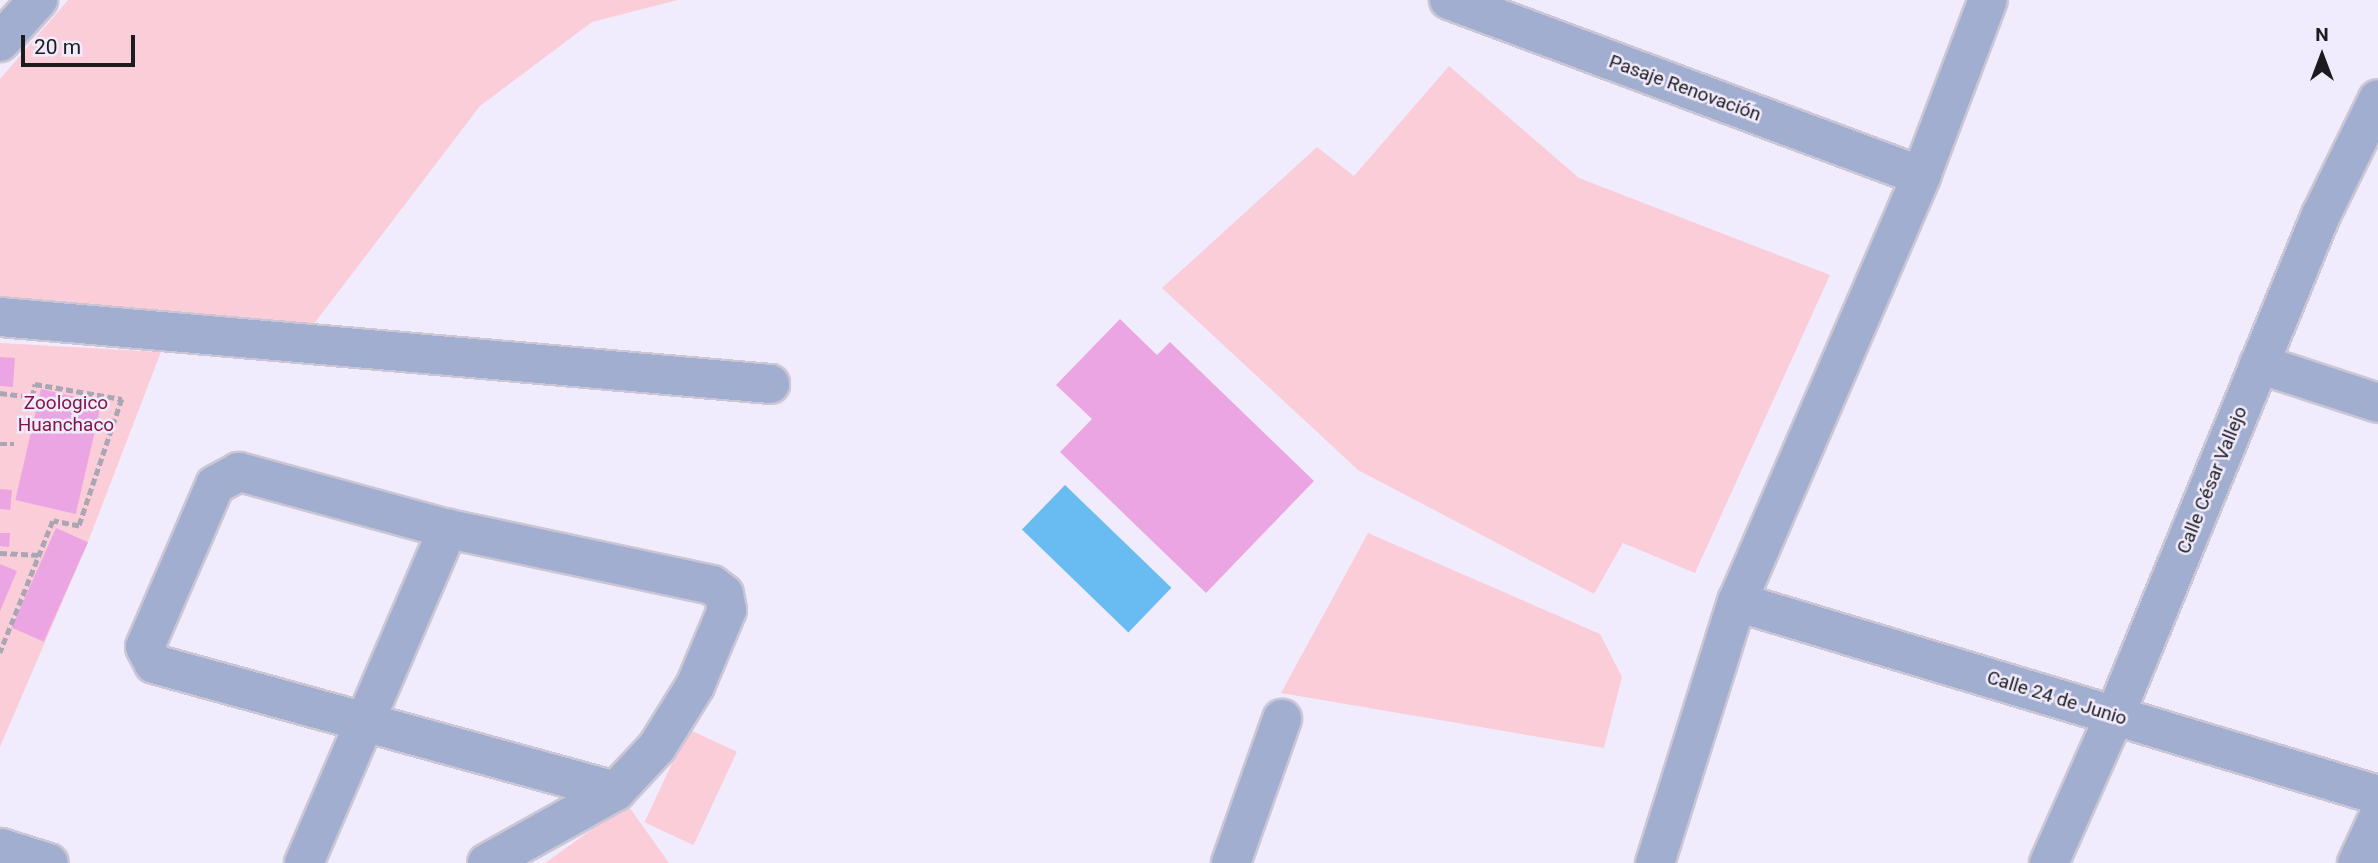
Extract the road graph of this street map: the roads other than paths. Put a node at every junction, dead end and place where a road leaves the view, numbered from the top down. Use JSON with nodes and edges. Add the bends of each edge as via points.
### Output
{"nodes":[{"id":1,"x":38,"y":0,"type":"edge"},
{"id":2,"x":1449,"y":0,"type":"edge"},
{"id":3,"x":1988,"y":0,"type":"edge"},
{"id":4,"x":0,"y":42,"type":"edge"},
{"id":5,"x":2378,"y":99,"type":"edge"},
{"id":6,"x":1921,"y":176,"type":"junction"},
{"id":7,"x":0,"y":317,"type":"edge"},
{"id":8,"x":2259,"y":364,"type":"junction"},
{"id":9,"x":770,"y":384,"type":"dead end"},
{"id":10,"x":2378,"y":403,"type":"edge"},
{"id":11,"x":448,"y":529,"type":"junction"},
{"id":12,"x":1737,"y":601,"type":"junction"},
{"id":13,"x":2115,"y":715,"type":"junction"},
{"id":14,"x":1282,"y":719,"type":"dead end"},
{"id":15,"x":365,"y":720,"type":"junction"},
{"id":16,"x":617,"y":790,"type":"junction"},
{"id":17,"x":2378,"y":794,"type":"edge"},
{"id":18,"x":2378,"y":818,"type":"edge"},
{"id":19,"x":1,"y":848,"type":"edge"},
{"id":20,"x":49,"y":863,"type":"edge"},
{"id":21,"x":304,"y":863,"type":"edge"},
{"id":22,"x":487,"y":863,"type":"edge"},
{"id":23,"x":1231,"y":863,"type":"edge"},
{"id":24,"x":1655,"y":863,"type":"edge"},
{"id":25,"x":2049,"y":863,"type":"edge"},
{"id":26,"x":2357,"y":863,"type":"edge"}],
"edges":[{"from":1,"to":4,"type":"street"},
{"from":2,"to":6,"type":"street","name":"Pasaje Renovación"},
{"from":3,"to":6,"type":"street"},
{"from":5,"to":8,"type":"street","name":"Calle César Vallejo","via":[[2321,215]]},
{"from":6,"to":12,"type":"street"},
{"from":7,"to":9,"type":"street"},
{"from":8,"to":10,"type":"street"},
{"from":8,"to":13,"type":"street","name":"Calle César Vallejo"},
{"from":11,"to":15,"type":"street"},
{"from":11,"to":15,"type":"street","via":[[239,472],[215,485],[145,647],[154,664]]},
{"from":11,"to":16,"type":"street","via":[[712,584],[724,594],[727,610],[695,686],[657,747]]},
{"from":12,"to":13,"type":"street","name":"Calle 24 de Junio"},
{"from":12,"to":24,"type":"street"},
{"from":13,"to":17,"type":"street","name":"Calle 24 de Junio"},
{"from":13,"to":25,"type":"street","name":"Calle César Vallejo"},
{"from":14,"to":23,"type":"street"},
{"from":15,"to":16,"type":"street"},
{"from":15,"to":21,"type":"street"},
{"from":16,"to":22,"type":"street"},
{"from":18,"to":26,"type":"street"},
{"from":19,"to":20,"type":"street"}]}
